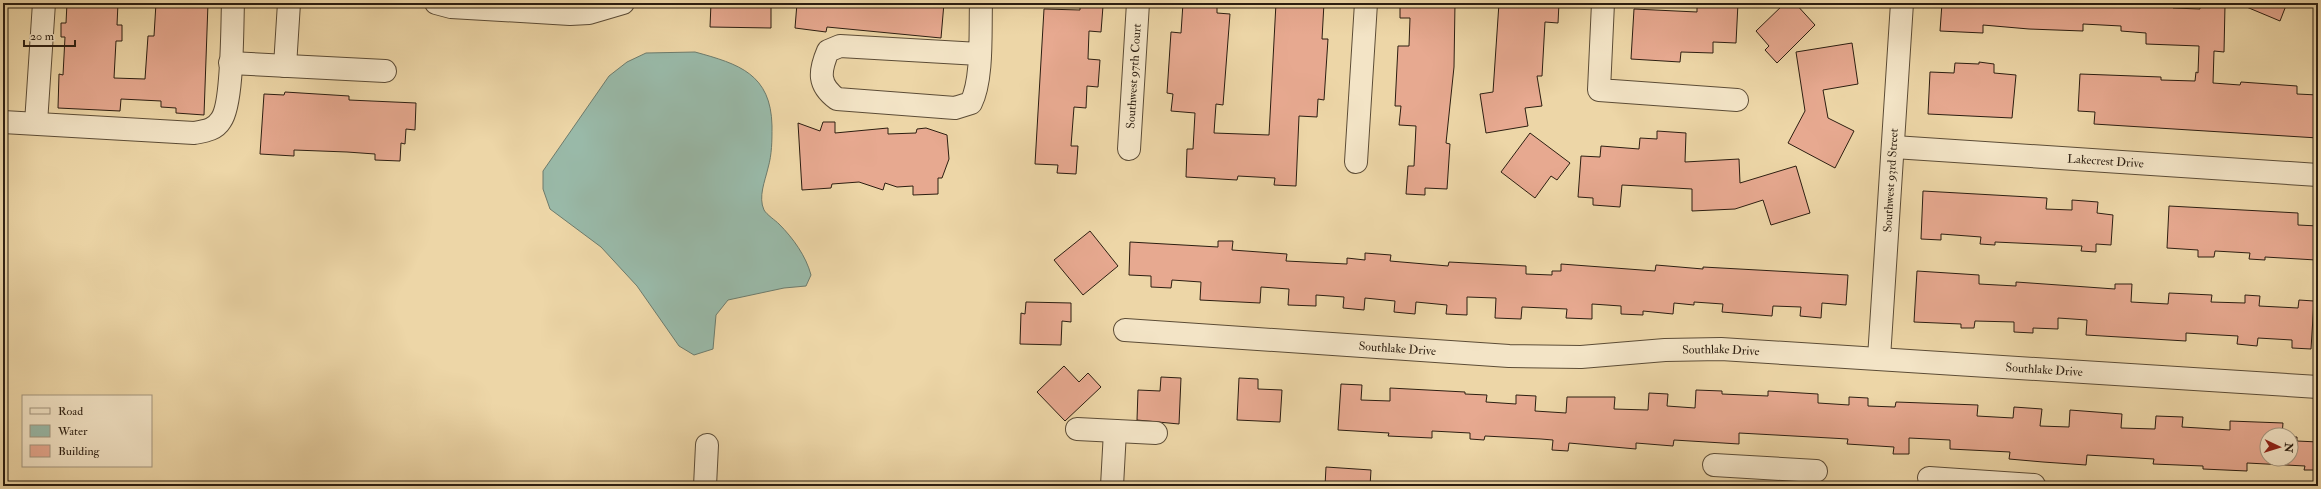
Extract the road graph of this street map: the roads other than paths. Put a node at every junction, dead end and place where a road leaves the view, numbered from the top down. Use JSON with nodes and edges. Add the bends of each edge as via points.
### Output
{"nodes":[{"id":1,"x":44,"y":3,"type":"edge"},
{"id":2,"x":233,"y":3,"type":"edge"},
{"id":3,"x":289,"y":3,"type":"edge"},
{"id":4,"x":436,"y":3,"type":"edge"},
{"id":5,"x":623,"y":3,"type":"edge"},
{"id":6,"x":981,"y":3,"type":"edge"},
{"id":7,"x":1138,"y":3,"type":"edge"},
{"id":8,"x":1366,"y":3,"type":"edge"},
{"id":9,"x":1603,"y":3,"type":"edge"},
{"id":10,"x":1902,"y":3,"type":"edge"},
{"id":11,"x":979,"y":54,"type":"junction"},
{"id":12,"x":230,"y":62,"type":"junction"},
{"id":13,"x":285,"y":66,"type":"junction"},
{"id":14,"x":385,"y":71,"type":"dead end"},
{"id":15,"x":1737,"y":100,"type":"dead end"},
{"id":16,"x":3,"y":122,"type":"edge"},
{"id":17,"x":36,"y":123,"type":"junction"},
{"id":18,"x":1894,"y":146,"type":"junction"},
{"id":19,"x":1129,"y":149,"type":"dead end"},
{"id":20,"x":1356,"y":162,"type":"dead end"},
{"id":21,"x":2318,"y":175,"type":"edge"},
{"id":22,"x":1125,"y":330,"type":"dead end"},
{"id":23,"x":1879,"y":358,"type":"junction"},
{"id":24,"x":2318,"y":387,"type":"edge"},
{"id":25,"x":1077,"y":429,"type":"dead end"},
{"id":26,"x":1115,"y":431,"type":"junction"},
{"id":27,"x":1156,"y":433,"type":"dead end"},
{"id":28,"x":707,"y":445,"type":"dead end"},
{"id":29,"x":1714,"y":465,"type":"dead end"},
{"id":30,"x":1816,"y":471,"type":"dead end"},
{"id":31,"x":1763,"y":477,"type":"edge"},
{"id":32,"x":1929,"y":478,"type":"dead end"},
{"id":33,"x":1978,"y":484,"type":"edge"},
{"id":34,"x":2034,"y":485,"type":"edge"},
{"id":35,"x":705,"y":486,"type":"edge"},
{"id":36,"x":1112,"y":486,"type":"edge"}],
"edges":[{"from":1,"to":17,"type":"street"},
{"from":2,"to":12,"type":"street"},
{"from":3,"to":13,"type":"street"},
{"from":4,"to":5,"type":"street","via":[[451,7],[570,14],[589,13]]},
{"from":6,"to":11,"type":"street"},
{"from":7,"to":19,"type":"street","name":"Southwest 97th Court"},
{"from":8,"to":20,"type":"street"},
{"from":9,"to":15,"type":"street","via":[[1599,90]]},
{"from":10,"to":18,"type":"street","name":"Southwest 93rd Street"},
{"from":11,"to":11,"type":"street","via":[[977,92],[971,103],[955,108],[837,99],[828,92],[822,78],[823,64],[828,51],[840,46]]},
{"from":12,"to":13,"type":"street"},
{"from":12,"to":17,"type":"street","via":[[227,104],[222,120],[210,130],[194,133]]},
{"from":13,"to":14,"type":"street"},
{"from":16,"to":17,"type":"street"},
{"from":18,"to":21,"type":"street","name":"Lakecrest Drive"},
{"from":18,"to":23,"type":"street","name":"Southwest 93rd Street"},
{"from":22,"to":23,"type":"street","name":"Southlake Drive","via":[[1509,356],[1581,357],[1665,350],[1721,349]]},
{"from":23,"to":24,"type":"street","name":"Southlake Drive"},
{"from":25,"to":26,"type":"street"},
{"from":26,"to":27,"type":"street"},
{"from":26,"to":36,"type":"street"},
{"from":28,"to":35,"type":"street"},
{"from":29,"to":31,"type":"street"},
{"from":30,"to":31,"type":"street"},
{"from":32,"to":33,"type":"street"},
{"from":33,"to":34,"type":"street"}]}
